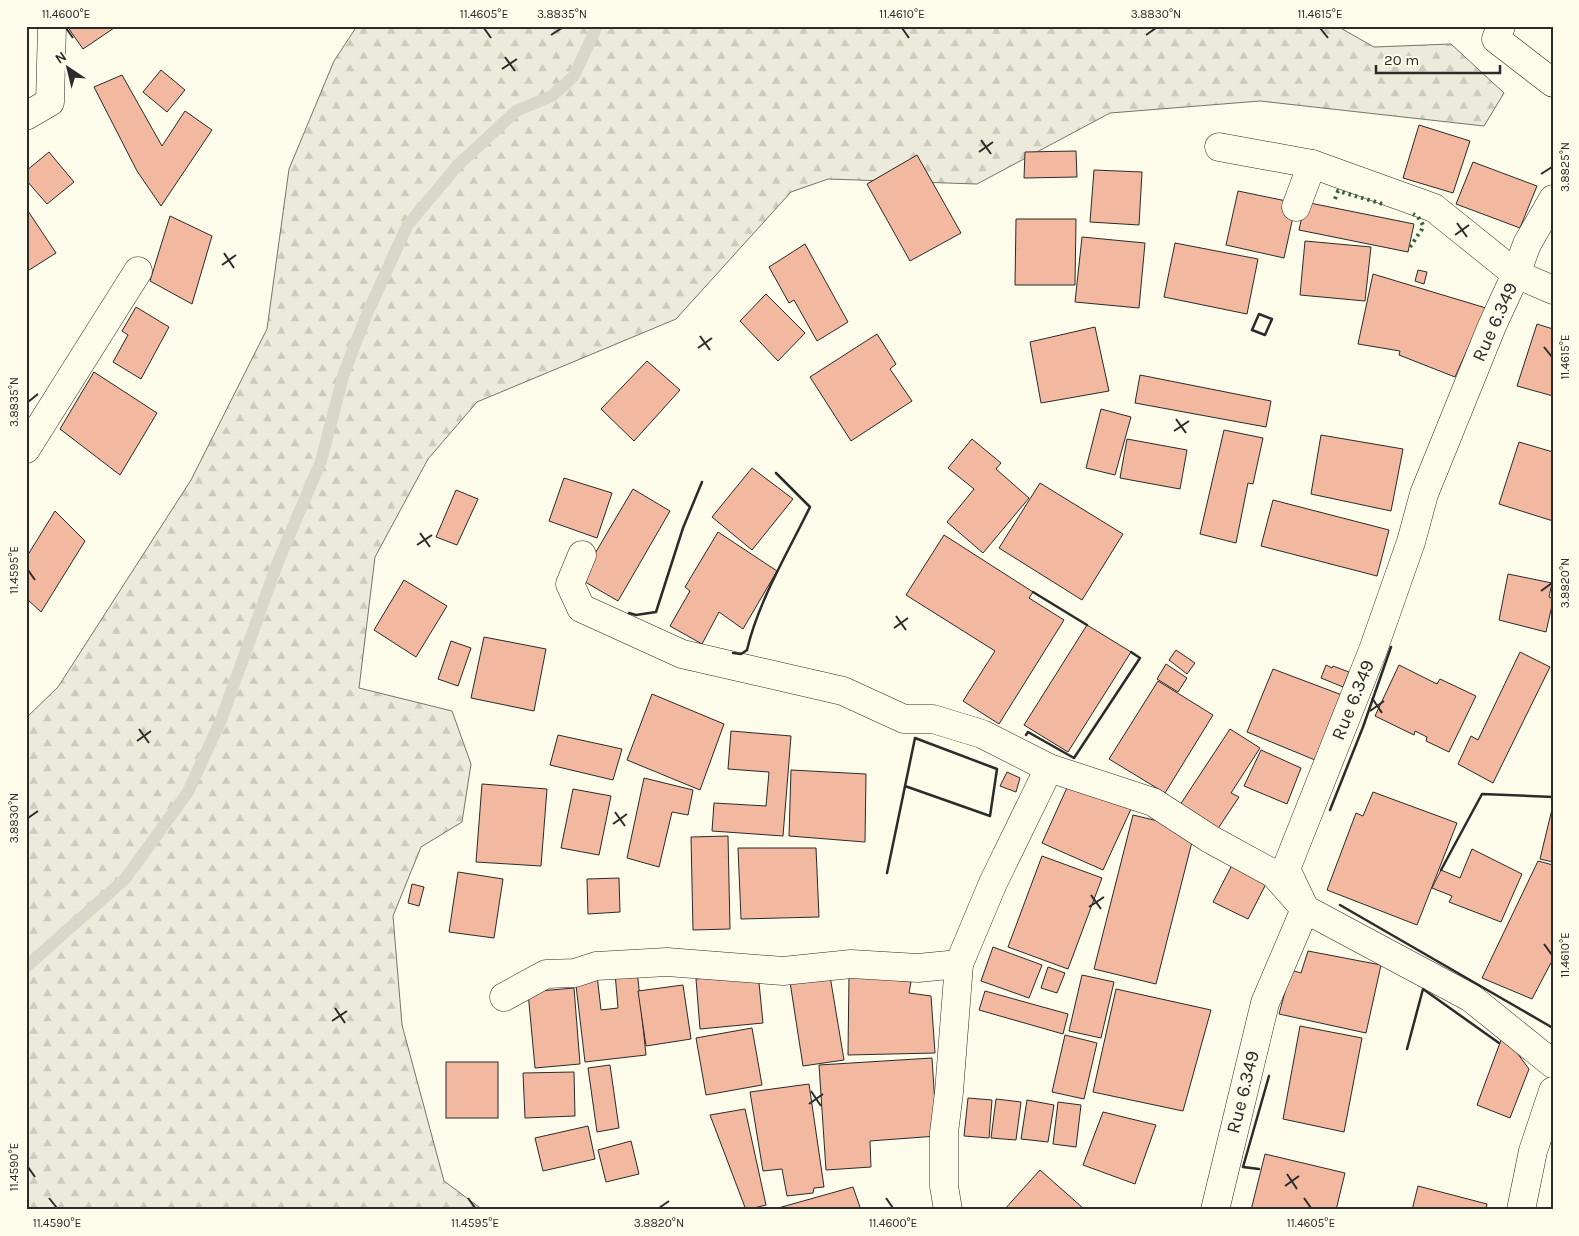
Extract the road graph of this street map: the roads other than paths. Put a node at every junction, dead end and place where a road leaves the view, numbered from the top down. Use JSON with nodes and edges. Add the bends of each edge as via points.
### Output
{"nodes":[{"id":1,"x":52,"y":26,"type":"edge"},
{"id":2,"x":1501,"y":26,"type":"edge"},
{"id":3,"x":1553,"y":83,"type":"edge"},
{"id":4,"x":26,"y":116,"type":"edge"},
{"id":5,"x":1219,"y":147,"type":"dead end"},
{"id":6,"x":1312,"y":164,"type":"junction"},
{"id":7,"x":1553,"y":199,"type":"edge"},
{"id":8,"x":1296,"y":207,"type":"dead end"},
{"id":9,"x":138,"y":271,"type":"dead end"},
{"id":10,"x":1516,"y":274,"type":"junction"},
{"id":11,"x":1553,"y":290,"type":"edge"},
{"id":12,"x":26,"y":448,"type":"edge"},
{"id":13,"x":582,"y":555,"type":"dead end"},
{"id":14,"x":1049,"y":768,"type":"junction"},
{"id":15,"x":1305,"y":909,"type":"junction"},
{"id":16,"x":959,"y":964,"type":"junction"},
{"id":17,"x":504,"y":997,"type":"dead end"},
{"id":18,"x":1553,"y":1064,"type":"edge"},
{"id":19,"x":1553,"y":1091,"type":"edge"},
{"id":20,"x":948,"y":1210,"type":"edge"},
{"id":21,"x":1215,"y":1210,"type":"edge"},
{"id":22,"x":1521,"y":1210,"type":"edge"}],
"edges":[{"from":1,"to":4,"type":"street","via":[[50,102]]},
{"from":2,"to":3,"type":"street","via":[[1496,39]]},
{"from":5,"to":6,"type":"street"},
{"from":6,"to":8,"type":"street"},
{"from":6,"to":10,"type":"street","via":[[1434,208]]},
{"from":7,"to":10,"type":"street","name":"Rue 6.349","via":[[1527,244]]},
{"from":9,"to":12,"type":"street"},
{"from":10,"to":11,"type":"street"},
{"from":10,"to":15,"type":"street","name":"Rue 6.349","via":[[1424,494],[1411,542],[1373,650],[1286,869]]},
{"from":13,"to":14,"type":"street","via":[[570,584],[581,608],[682,654],[843,691],[904,719],[933,718],[982,734]]},
{"from":14,"to":15,"type":"street","via":[[1153,802],[1210,839],[1274,874]]},
{"from":14,"to":16,"type":"street","via":[[993,883]]},
{"from":15,"to":18,"type":"street","via":[[1471,998]]},
{"from":15,"to":21,"type":"street","name":"Rue 6.349","via":[[1265,1003]]},
{"from":16,"to":17,"type":"street","via":[[918,968],[851,964],[783,971],[667,962],[596,966],[575,973],[546,974]]},
{"from":16,"to":20,"type":"street","via":[[944,1133],[944,1186]]},
{"from":19,"to":22,"type":"street","via":[[1533,1151]]}]}
